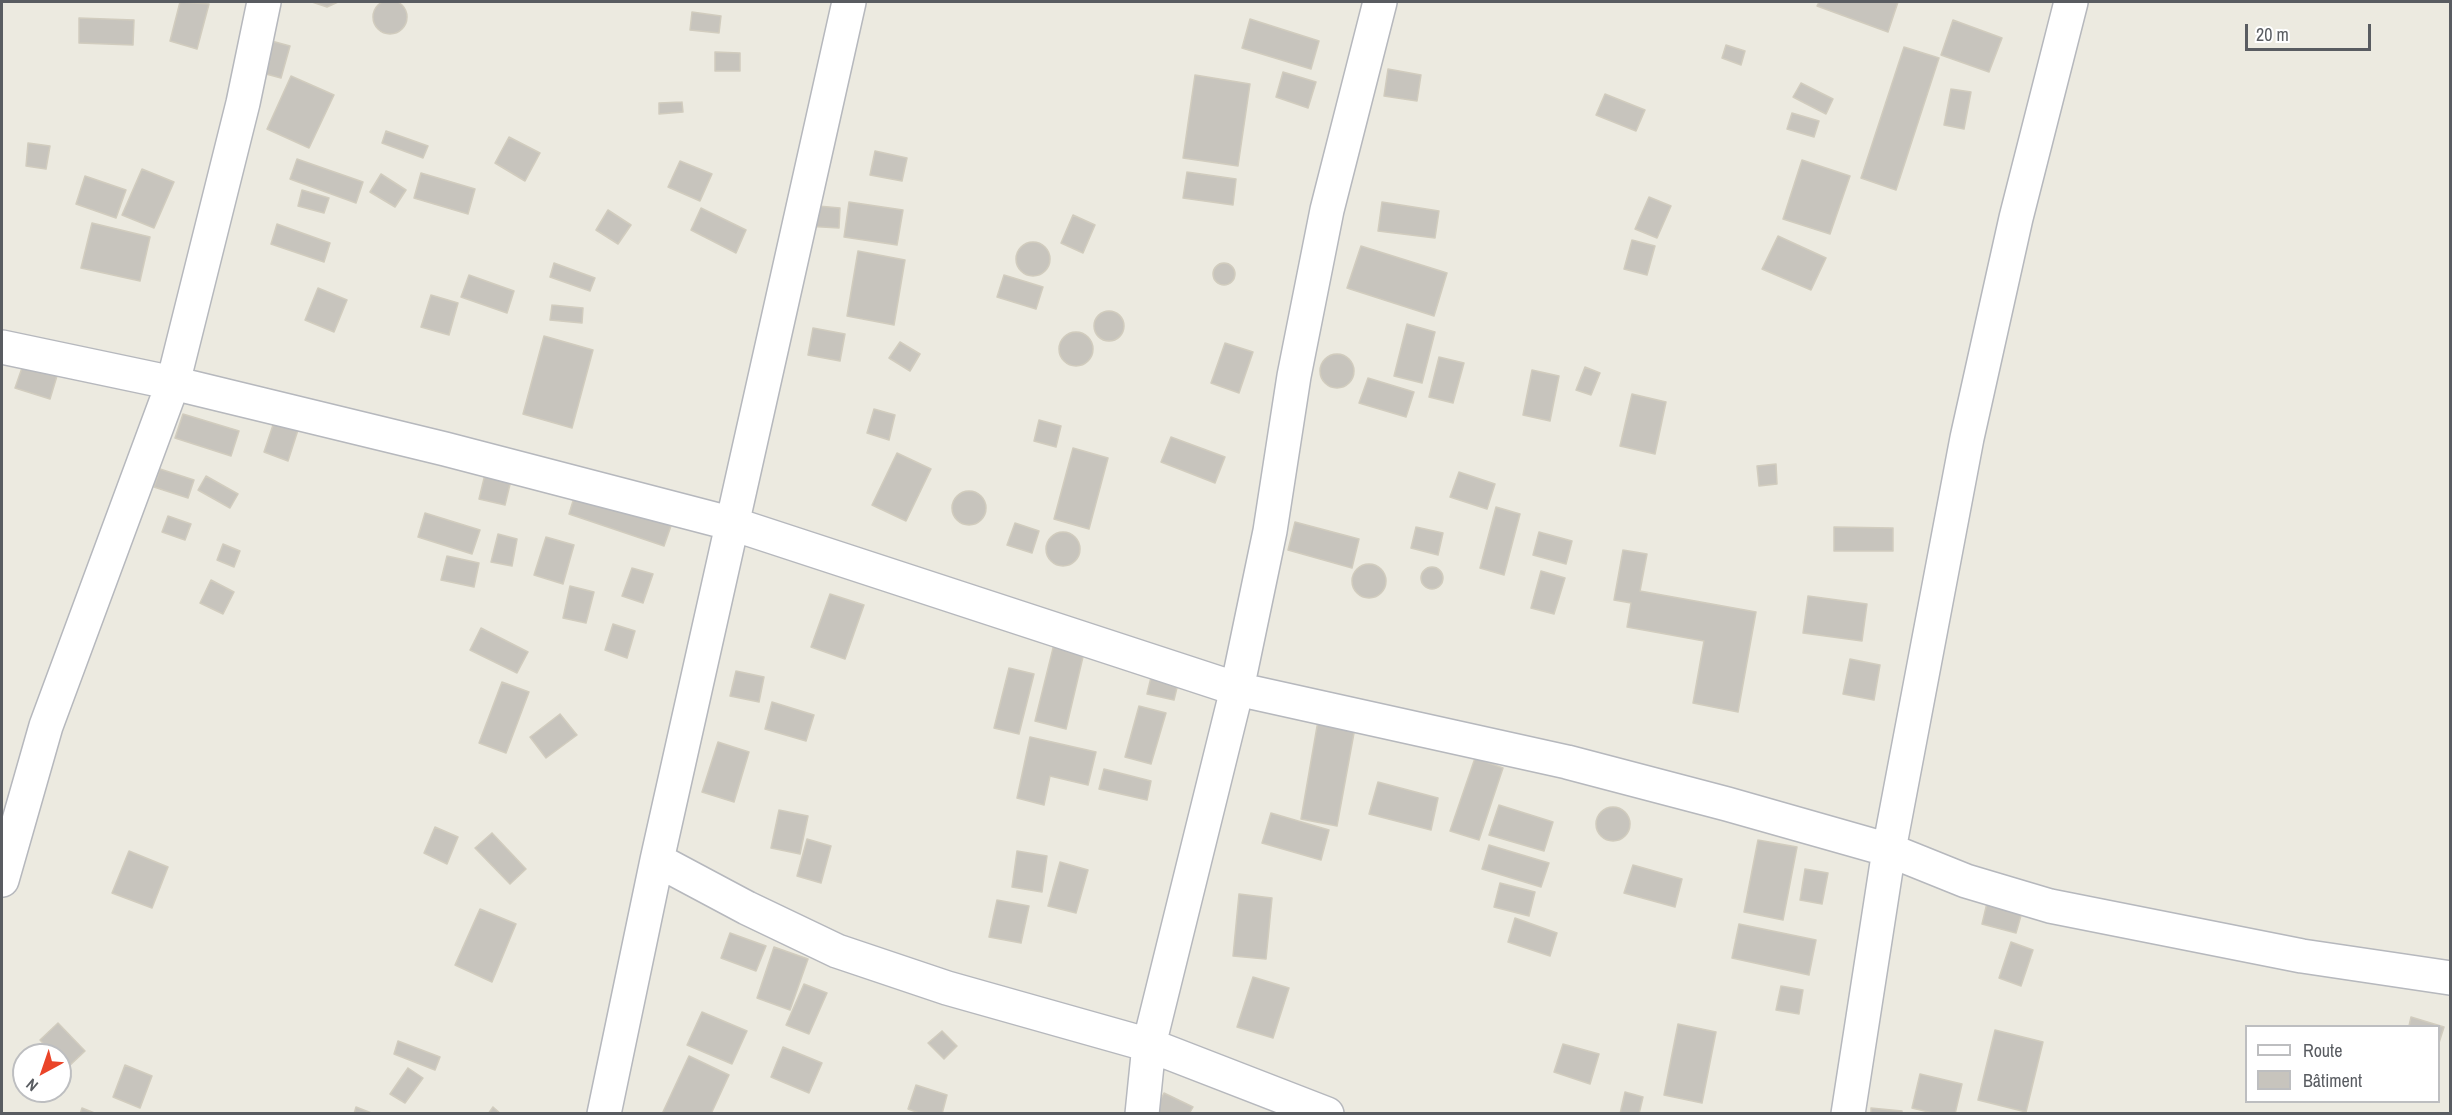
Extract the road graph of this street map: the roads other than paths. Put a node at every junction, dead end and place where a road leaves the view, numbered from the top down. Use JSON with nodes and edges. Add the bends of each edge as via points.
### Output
{"nodes":[{"id":1,"x":264,"y":2,"type":"edge"},
{"id":2,"x":849,"y":2,"type":"edge"},
{"id":3,"x":1380,"y":2,"type":"edge"},
{"id":4,"x":2071,"y":2,"type":"edge"},
{"id":5,"x":2,"y":347,"type":"edge"},
{"id":6,"x":173,"y":383,"type":"junction"},
{"id":7,"x":733,"y":524,"type":"junction"},
{"id":8,"x":1237,"y":689,"type":"junction"},
{"id":9,"x":1889,"y":850,"type":"junction"},
{"id":10,"x":657,"y":860,"type":"junction"},
{"id":11,"x":2,"y":880,"type":"edge"},
{"id":12,"x":2451,"y":978,"type":"edge"},
{"id":13,"x":1149,"y":1045,"type":"junction"},
{"id":14,"x":604,"y":1113,"type":"edge"},
{"id":15,"x":1142,"y":1113,"type":"edge"},
{"id":16,"x":1327,"y":1113,"type":"edge"},
{"id":17,"x":1848,"y":1113,"type":"edge"}],
"edges":[{"from":1,"to":6,"type":"street","via":[[243,103]]},
{"from":2,"to":7,"type":"street"},
{"from":3,"to":8,"type":"street","via":[[1327,210],[1294,376],[1270,531]]},
{"from":4,"to":9,"type":"street","via":[[2016,218],[1967,438]]},
{"from":5,"to":6,"type":"street"},
{"from":6,"to":7,"type":"street"},
{"from":6,"to":11,"type":"street","via":[[46,726]]},
{"from":7,"to":8,"type":"street"},
{"from":7,"to":10,"type":"street"},
{"from":8,"to":9,"type":"street","via":[[1567,762]]},
{"from":8,"to":13,"type":"street"},
{"from":9,"to":12,"type":"street","via":[[1965,881],[2050,906],[2302,956]]},
{"from":9,"to":17,"type":"street"},
{"from":10,"to":13,"type":"street","via":[[837,951],[947,988]]},
{"from":10,"to":14,"type":"street"},
{"from":13,"to":15,"type":"street"},
{"from":13,"to":16,"type":"street"}]}
